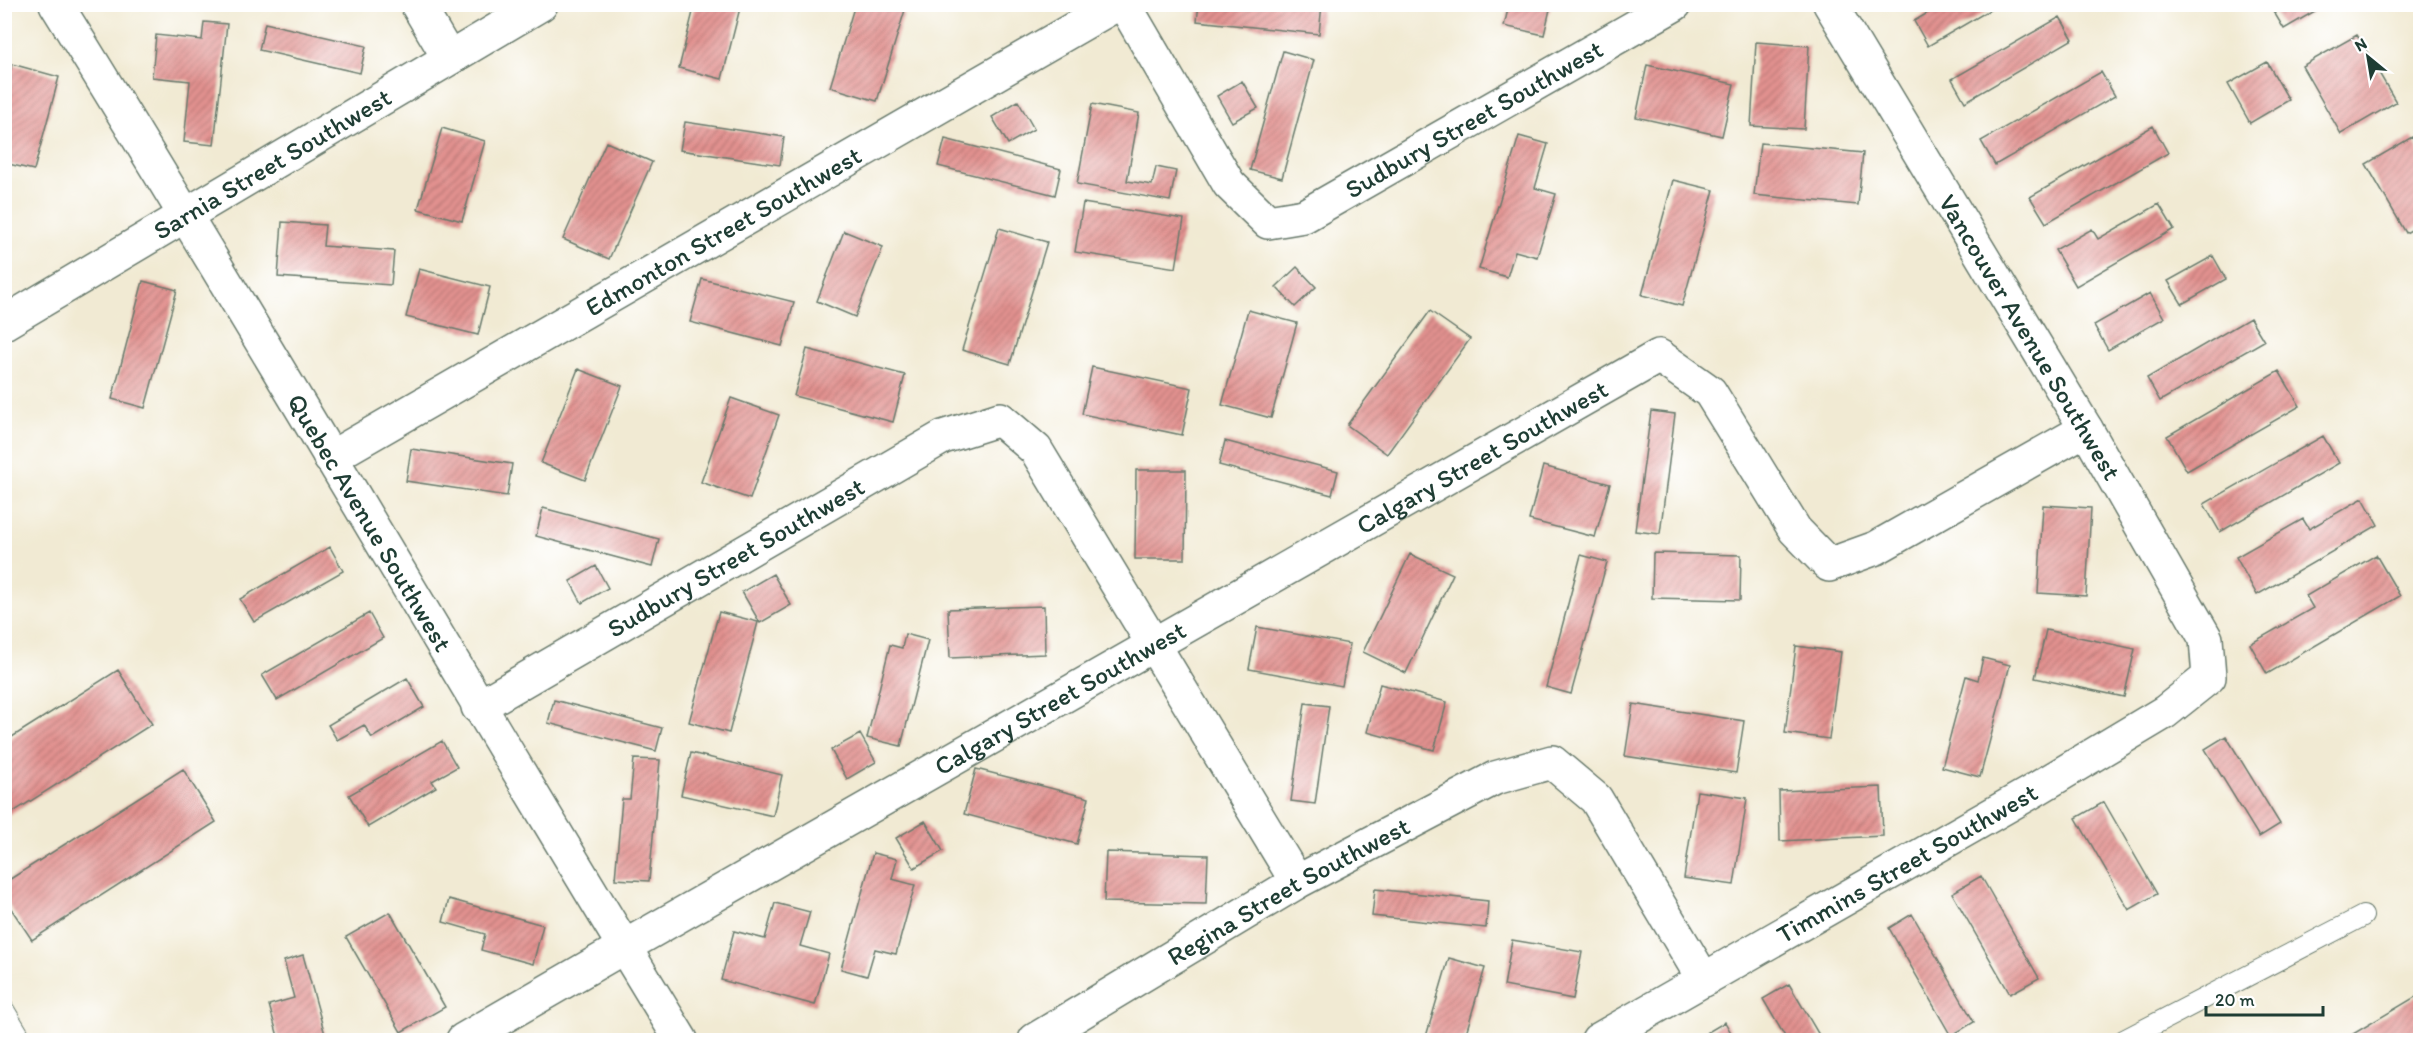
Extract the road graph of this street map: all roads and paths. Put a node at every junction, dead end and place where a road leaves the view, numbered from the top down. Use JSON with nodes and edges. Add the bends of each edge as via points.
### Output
{"nodes":[{"id":1,"x":56,"y":4,"type":"edge"},
{"id":2,"x":417,"y":4,"type":"edge"},
{"id":3,"x":541,"y":4,"type":"edge"},
{"id":4,"x":1117,"y":4,"type":"edge"},
{"id":5,"x":1124,"y":4,"type":"edge"},
{"id":6,"x":1675,"y":4,"type":"edge"},
{"id":7,"x":1830,"y":4,"type":"edge"},
{"id":8,"x":449,"y":58,"type":"junction"},
{"id":9,"x":187,"y":216,"type":"junction"},
{"id":10,"x":4,"y":323,"type":"edge"},
{"id":11,"x":2086,"y":429,"type":"junction"},
{"id":12,"x":330,"y":458,"type":"junction"},
{"id":13,"x":1155,"y":643,"type":"junction"},
{"id":14,"x":2209,"y":677,"type":"joint"},
{"id":15,"x":478,"y":707,"type":"junction"},
{"id":16,"x":1297,"y":882,"type":"junction"},
{"id":17,"x":2363,"y":916,"type":"dead end"},
{"id":18,"x":624,"y":946,"type":"junction"},
{"id":19,"x":1704,"y":980,"type":"junction"},
{"id":20,"x":4,"y":1010,"type":"edge"},
{"id":21,"x":22,"y":1041,"type":"edge"},
{"id":22,"x":463,"y":1041,"type":"edge"},
{"id":23,"x":681,"y":1041,"type":"edge"},
{"id":24,"x":1035,"y":1041,"type":"edge"},
{"id":25,"x":1598,"y":1041,"type":"edge"},
{"id":26,"x":2124,"y":1041,"type":"edge"}],
"edges":[{"from":1,"to":9,"type":"street","name":"Quebec Avenue Southwest"},
{"from":2,"to":8,"type":"street"},
{"from":3,"to":8,"type":"street","name":"Sarnia Street Southwest"},
{"from":4,"to":12,"type":"street","name":"Edmonton Street Southwest"},
{"from":5,"to":6,"type":"street","name":"Sudbury Street Southwest","via":[[1229,184],[1268,222],[1304,216]]},
{"from":7,"to":11,"type":"street","name":"Vancouver Avenue Southwest"},
{"from":8,"to":9,"type":"street","name":"Sarnia Street Southwest"},
{"from":9,"to":10,"type":"street","name":"Sarnia Street Southwest"},
{"from":9,"to":12,"type":"street","name":"Quebec Avenue Southwest"},
{"from":11,"to":13,"type":"street","name":"Calgary Street Southwest","via":[[1876,548],[1829,565],[1795,530],[1710,392],[1659,356]]},
{"from":11,"to":14,"type":"street","name":"Vancouver Avenue Southwest","via":[[2206,639]]},
{"from":12,"to":15,"type":"street","name":"Quebec Avenue Southwest"},
{"from":13,"to":15,"type":"street","name":"Sudbury Street Southwest","via":[[1036,450],[1000,419],[943,437]]},
{"from":13,"to":16,"type":"street"},
{"from":13,"to":18,"type":"street","name":"Calgary Street Southwest"},
{"from":14,"to":19,"type":"street","name":"Timmins Street Southwest","via":[[2165,712],[2028,795]]},
{"from":15,"to":18,"type":"street","name":"Quebec Avenue Southwest"},
{"from":16,"to":19,"type":"street","name":"Regina Street Southwest","via":[[1495,778],[1552,762],[1596,799]]},
{"from":16,"to":24,"type":"street","name":"Regina Street Southwest"},
{"from":17,"to":26,"type":"lane"},
{"from":18,"to":22,"type":"street","name":"Calgary Street Southwest"},
{"from":18,"to":23,"type":"street","name":"Quebec Avenue Southwest"},
{"from":19,"to":25,"type":"street","name":"Timmins Street Southwest"},
{"from":20,"to":21,"type":"lane"}]}
